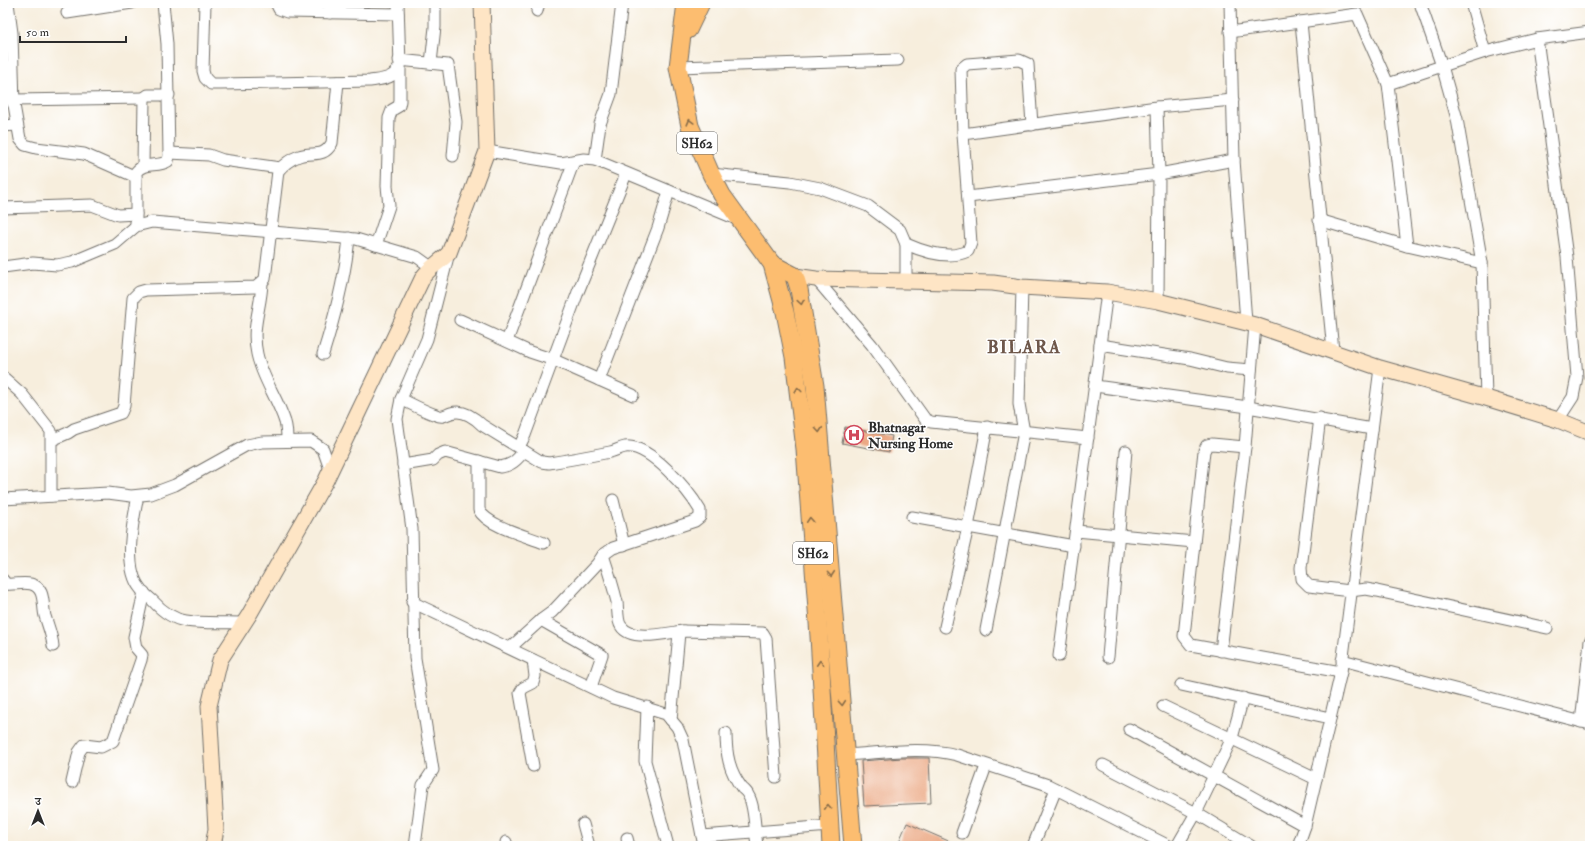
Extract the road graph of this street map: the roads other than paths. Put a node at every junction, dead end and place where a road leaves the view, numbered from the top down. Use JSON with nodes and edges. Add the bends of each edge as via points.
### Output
{"nodes":[{"id":1,"x":8,"y":3,"type":"edge"},
{"id":2,"x":132,"y":3,"type":"edge"},
{"id":3,"x":163,"y":3,"type":"edge"},
{"id":4,"x":205,"y":3,"type":"edge"},
{"id":5,"x":276,"y":3,"type":"edge"},
{"id":6,"x":435,"y":3,"type":"edge"},
{"id":7,"x":482,"y":3,"type":"edge"},
{"id":8,"x":622,"y":3,"type":"edge"},
{"id":9,"x":686,"y":3,"type":"edge"},
{"id":10,"x":701,"y":3,"type":"edge"},
{"id":11,"x":1230,"y":3,"type":"edge"},
{"id":12,"x":1420,"y":3,"type":"edge"},
{"id":13,"x":1471,"y":3,"type":"edge"},
{"id":14,"x":98,"y":6,"type":"edge"},
{"id":15,"x":330,"y":8,"type":"edge"},
{"id":16,"x":398,"y":9,"type":"edge"},
{"id":17,"x":67,"y":13,"type":"dead end"},
{"id":18,"x":1301,"y":22,"type":"junction"},
{"id":19,"x":1230,"y":32,"type":"junction"},
{"id":20,"x":1590,"y":32,"type":"edge"},
{"id":21,"x":1538,"y":39,"type":"junction"},
{"id":22,"x":683,"y":42,"type":"junction"},
{"id":23,"x":1485,"y":52,"type":"junction"},
{"id":24,"x":898,"y":60,"type":"dead end"},
{"id":25,"x":400,"y":63,"type":"junction"},
{"id":26,"x":431,"y":63,"type":"junction"},
{"id":27,"x":1442,"y":66,"type":"junction"},
{"id":28,"x":678,"y":67,"type":"junction"},
{"id":29,"x":338,"y":82,"type":"junction"},
{"id":30,"x":1388,"y":84,"type":"junction"},
{"id":31,"x":3,"y":88,"type":"edge"},
{"id":32,"x":169,"y":95,"type":"junction"},
{"id":33,"x":144,"y":98,"type":"junction"},
{"id":34,"x":1233,"y":100,"type":"junction"},
{"id":35,"x":14,"y":103,"type":"junction"},
{"id":36,"x":1156,"y":107,"type":"junction"},
{"id":37,"x":1032,"y":124,"type":"junction"},
{"id":38,"x":16,"y":125,"type":"junction"},
{"id":39,"x":3,"y":126,"type":"edge"},
{"id":40,"x":963,"y":134,"type":"junction"},
{"id":41,"x":487,"y":151,"type":"junction"},
{"id":42,"x":169,"y":153,"type":"junction"},
{"id":43,"x":453,"y":156,"type":"dead end"},
{"id":44,"x":595,"y":160,"type":"junction"},
{"id":45,"x":1234,"y":160,"type":"junction"},
{"id":46,"x":574,"y":161,"type":"junction"},
{"id":47,"x":143,"y":166,"type":"junction"},
{"id":48,"x":280,"y":168,"type":"junction"},
{"id":49,"x":626,"y":174,"type":"junction"},
{"id":50,"x":710,"y":174,"type":"junction"},
{"id":51,"x":1159,"y":174,"type":"junction"},
{"id":52,"x":136,"y":177,"type":"junction"},
{"id":53,"x":669,"y":191,"type":"junction"},
{"id":54,"x":968,"y":197,"type":"junction"},
{"id":55,"x":3,"y":208,"type":"edge"},
{"id":56,"x":136,"y":214,"type":"junction"},
{"id":57,"x":739,"y":220,"type":"junction"},
{"id":58,"x":1319,"y":220,"type":"junction"},
{"id":59,"x":136,"y":226,"type":"junction"},
{"id":60,"x":269,"y":231,"type":"junction"},
{"id":61,"x":349,"y":238,"type":"junction"},
{"id":62,"x":906,"y":244,"type":"junction"},
{"id":63,"x":376,"y":245,"type":"junction"},
{"id":64,"x":1407,"y":246,"type":"junction"},
{"id":65,"x":449,"y":253,"type":"junction"},
{"id":66,"x":1482,"y":263,"type":"junction"},
{"id":67,"x":772,"y":264,"type":"junction"},
{"id":68,"x":3,"y":267,"type":"edge"},
{"id":69,"x":431,"y":267,"type":"junction"},
{"id":70,"x":795,"y":276,"type":"junction"},
{"id":71,"x":816,"y":279,"type":"junction"},
{"id":72,"x":906,"y":281,"type":"junction"},
{"id":73,"x":262,"y":283,"type":"junction"},
{"id":74,"x":1022,"y":287,"type":"junction"},
{"id":75,"x":1107,"y":292,"type":"junction"},
{"id":76,"x":1158,"y":301,"type":"junction"},
{"id":77,"x":460,"y":320,"type":"dead end"},
{"id":78,"x":1250,"y":324,"type":"junction"},
{"id":79,"x":507,"y":341,"type":"junction"},
{"id":80,"x":1100,"y":345,"type":"junction"},
{"id":81,"x":1333,"y":351,"type":"junction"},
{"id":82,"x":323,"y":354,"type":"dead end"},
{"id":83,"x":554,"y":360,"type":"junction"},
{"id":84,"x":1380,"y":368,"type":"junction"},
{"id":85,"x":1251,"y":370,"type":"junction"},
{"id":86,"x":3,"y":377,"type":"edge"},
{"id":87,"x":599,"y":380,"type":"junction"},
{"id":88,"x":1095,"y":386,"type":"junction"},
{"id":89,"x":633,"y":395,"type":"dead end"},
{"id":90,"x":1486,"y":398,"type":"junction"},
{"id":91,"x":401,"y":399,"type":"junction"},
{"id":92,"x":1248,"y":407,"type":"junction"},
{"id":93,"x":1320,"y":418,"type":"junction"},
{"id":94,"x":1558,"y":420,"type":"junction"},
{"id":95,"x":987,"y":427,"type":"junction"},
{"id":96,"x":1372,"y":429,"type":"junction"},
{"id":97,"x":1024,"y":432,"type":"junction"},
{"id":98,"x":1590,"y":433,"type":"edge"},
{"id":99,"x":1088,"y":438,"type":"junction"},
{"id":100,"x":52,"y":440,"type":"junction"},
{"id":101,"x":287,"y":441,"type":"junction"},
{"id":102,"x":1245,"y":447,"type":"junction"},
{"id":103,"x":522,"y":449,"type":"junction"},
{"id":104,"x":1126,"y":451,"type":"dead end"},
{"id":105,"x":479,"y":461,"type":"junction"},
{"id":106,"x":403,"y":465,"type":"junction"},
{"id":107,"x":331,"y":472,"type":"junction"},
{"id":108,"x":51,"y":496,"type":"junction"},
{"id":109,"x":138,"y":496,"type":"junction"},
{"id":110,"x":3,"y":499,"type":"edge"},
{"id":111,"x":613,"y":500,"type":"dead end"},
{"id":112,"x":912,"y":517,"type":"dead end"},
{"id":113,"x":968,"y":527,"type":"junction"},
{"id":114,"x":1076,"y":531,"type":"junction"},
{"id":115,"x":1005,"y":533,"type":"junction"},
{"id":116,"x":1119,"y":536,"type":"junction"},
{"id":117,"x":544,"y":542,"type":"dead end"},
{"id":118,"x":1194,"y":542,"type":"junction"},
{"id":119,"x":624,"y":545,"type":"junction"},
{"id":120,"x":1074,"y":546,"type":"junction"},
{"id":121,"x":604,"y":555,"type":"junction"},
{"id":122,"x":3,"y":580,"type":"edge"},
{"id":123,"x":1350,"y":591,"type":"junction"},
{"id":124,"x":144,"y":592,"type":"junction"},
{"id":125,"x":412,"y":602,"type":"junction"},
{"id":126,"x":541,"y":620,"type":"junction"},
{"id":127,"x":244,"y":623,"type":"junction"},
{"id":128,"x":945,"y":627,"type":"dead end"},
{"id":129,"x":1547,"y":628,"type":"dead end"},
{"id":130,"x":986,"y":630,"type":"dead end"},
{"id":131,"x":682,"y":631,"type":"junction"},
{"id":132,"x":1590,"y":641,"type":"edge"},
{"id":133,"x":53,"y":646,"type":"dead end"},
{"id":134,"x":510,"y":648,"type":"junction"},
{"id":135,"x":1221,"y":651,"type":"junction"},
{"id":136,"x":1059,"y":656,"type":"dead end"},
{"id":137,"x":1108,"y":657,"type":"dead end"},
{"id":138,"x":533,"y":660,"type":"junction"},
{"id":139,"x":1342,"y":660,"type":"junction"},
{"id":140,"x":1341,"y":672,"type":"junction"},
{"id":141,"x":1181,"y":685,"type":"dead end"},
{"id":142,"x":590,"y":687,"type":"junction"},
{"id":143,"x":1243,"y":698,"type":"junction"},
{"id":144,"x":1163,"y":706,"type":"dead end"},
{"id":145,"x":647,"y":707,"type":"junction"},
{"id":146,"x":1330,"y":718,"type":"junction"},
{"id":147,"x":671,"y":720,"type":"junction"},
{"id":148,"x":1586,"y":723,"type":"edge"},
{"id":149,"x":1129,"y":728,"type":"dead end"},
{"id":150,"x":726,"y":733,"type":"dead end"},
{"id":151,"x":1232,"y":738,"type":"junction"},
{"id":152,"x":846,"y":755,"type":"junction"},
{"id":153,"x":1103,"y":765,"type":"dead end"},
{"id":154,"x":533,"y":766,"type":"dead end"},
{"id":155,"x":986,"y":766,"type":"junction"},
{"id":156,"x":1213,"y":775,"type":"junction"},
{"id":157,"x":776,"y":777,"type":"dead end"},
{"id":158,"x":1316,"y":779,"type":"junction"},
{"id":159,"x":72,"y":782,"type":"dead end"},
{"id":160,"x":1056,"y":789,"type":"junction"},
{"id":161,"x":1196,"y":813,"type":"junction"},
{"id":162,"x":583,"y":824,"type":"dead end"},
{"id":163,"x":830,"y":826,"type":"junction"},
{"id":164,"x":1305,"y":826,"type":"junction"},
{"id":165,"x":755,"y":832,"type":"junction"},
{"id":166,"x":962,"y":833,"type":"dead end"},
{"id":167,"x":703,"y":841,"type":"edge"},
{"id":168,"x":213,"y":846,"type":"edge"},
{"id":169,"x":415,"y":846,"type":"edge"},
{"id":170,"x":589,"y":846,"type":"edge"},
{"id":171,"x":668,"y":846,"type":"edge"},
{"id":172,"x":757,"y":846,"type":"edge"},
{"id":173,"x":831,"y":846,"type":"edge"},
{"id":174,"x":853,"y":846,"type":"edge"},
{"id":175,"x":1033,"y":846,"type":"edge"},
{"id":176,"x":1169,"y":846,"type":"edge"},
{"id":177,"x":1177,"y":846,"type":"edge"},
{"id":178,"x":1251,"y":846,"type":"edge"},
{"id":179,"x":1298,"y":846,"type":"edge"}],
"edges":[{"from":1,"to":35,"type":"street","via":[[12,33]]},
{"from":2,"to":14,"type":"street"},
{"from":3,"to":32,"type":"street"},
{"from":4,"to":29,"type":"street","via":[[203,71],[211,84]]},
{"from":5,"to":15,"type":"street","via":[[279,9],[287,12]]},
{"from":6,"to":26,"type":"street"},
{"from":7,"to":41,"type":"street"},
{"from":8,"to":44,"type":"street","via":[[611,94],[600,124]]},
{"from":9,"to":22,"type":"main road","number":"SH62"},
{"from":10,"to":22,"type":"main road"},
{"from":11,"to":19,"type":"street"},
{"from":12,"to":27,"type":"street"},
{"from":13,"to":23,"type":"street"},
{"from":14,"to":17,"type":"street"},
{"from":15,"to":16,"type":"street"},
{"from":16,"to":25,"type":"street"},
{"from":18,"to":19,"type":"street"},
{"from":18,"to":30,"type":"street","via":[[1357,14]]},
{"from":18,"to":58,"type":"street"},
{"from":19,"to":34,"type":"street"},
{"from":20,"to":21,"type":"street"},
{"from":21,"to":23,"type":"street"},
{"from":21,"to":94,"type":"street","via":[[1567,257],[1577,377],[1573,396]]},
{"from":22,"to":28,"type":"main road","number":"SH62"},
{"from":23,"to":27,"type":"street"},
{"from":24,"to":28,"type":"street"},
{"from":25,"to":26,"type":"street"},
{"from":25,"to":29,"type":"street","via":[[395,75],[387,79]]},
{"from":25,"to":63,"type":"street","via":[[400,102],[399,106],[392,110],[389,118],[389,206]]},
{"from":26,"to":43,"type":"street","via":[[444,63],[449,68],[456,122]]},
{"from":27,"to":30,"type":"street"},
{"from":27,"to":66,"type":"street","via":[[1456,119]]},
{"from":50,"to":28,"type":"main road","number":"SH62","one_way":true,"via":[[690,126]]},
{"from":29,"to":48,"type":"street","via":[[332,143],[328,150],[320,154],[298,156]]},
{"from":30,"to":64,"type":"street"},
{"from":31,"to":35,"type":"street"},
{"from":32,"to":33,"type":"street","via":[[148,95]]},
{"from":32,"to":42,"type":"street"},
{"from":33,"to":35,"type":"street"},
{"from":33,"to":47,"type":"street"},
{"from":34,"to":36,"type":"street"},
{"from":34,"to":45,"type":"street"},
{"from":35,"to":38,"type":"street"},
{"from":36,"to":37,"type":"street"},
{"from":36,"to":51,"type":"street"},
{"from":37,"to":40,"type":"street"},
{"from":37,"to":40,"type":"street","via":[[1028,64],[1019,60],[967,64],[961,69]]},
{"from":38,"to":39,"type":"street"},
{"from":38,"to":52,"type":"street","via":[[20,139],[25,145],[84,154]]},
{"from":40,"to":54,"type":"street"},
{"from":41,"to":46,"type":"street","via":[[561,163]]},
{"from":41,"to":65,"type":"street"},
{"from":42,"to":47,"type":"street","via":[[168,161],[163,164]]},
{"from":42,"to":48,"type":"street","via":[[209,155],[222,160]]},
{"from":44,"to":46,"type":"street"},
{"from":44,"to":49,"type":"street"},
{"from":45,"to":51,"type":"street"},
{"from":45,"to":78,"type":"street"},
{"from":46,"to":79,"type":"street"},
{"from":47,"to":52,"type":"street","via":[[136,172]]},
{"from":48,"to":60,"type":"street","via":[[275,182]]},
{"from":49,"to":53,"type":"street"},
{"from":49,"to":83,"type":"street","via":[[578,292]]},
{"from":50,"to":57,"type":"main road","number":"SH62"},
{"from":50,"to":62,"type":"street","via":[[790,182],[820,188],[868,206],[900,230]]},
{"from":51,"to":54,"type":"street"},
{"from":51,"to":76,"type":"street"},
{"from":52,"to":56,"type":"street"},
{"from":53,"to":57,"type":"street"},
{"from":53,"to":87,"type":"street","via":[[658,228]]},
{"from":54,"to":62,"type":"street","via":[[971,243],[968,251],[960,255],[948,255],[923,252]]},
{"from":55,"to":56,"type":"street","via":[[92,205],[118,215]]},
{"from":56,"to":59,"type":"street"},
{"from":57,"to":67,"type":"main road","number":"SH62"},
{"from":58,"to":64,"type":"street"},
{"from":58,"to":81,"type":"street"},
{"from":59,"to":60,"type":"street","via":[[152,222]]},
{"from":59,"to":68,"type":"street","via":[[115,244],[72,262]]},
{"from":60,"to":61,"type":"street"},
{"from":60,"to":73,"type":"street","via":[[265,279]]},
{"from":61,"to":63,"type":"street"},
{"from":61,"to":82,"type":"street","via":[[346,269],[337,312]]},
{"from":62,"to":72,"type":"street"},
{"from":63,"to":69,"type":"street","via":[[417,257]]},
{"from":64,"to":66,"type":"street"},
{"from":65,"to":69,"type":"street"},
{"from":65,"to":91,"type":"street","via":[[427,339]]},
{"from":66,"to":90,"type":"street"},
{"from":67,"to":70,"type":"main road"},
{"from":163,"to":67,"type":"main road","number":"SH62","one_way":true,"via":[[805,449],[794,357]]},
{"from":69,"to":107,"type":"street","via":[[419,284]]},
{"from":70,"to":71,"type":"street"},
{"from":70,"to":152,"type":"main road","one_way":true,"via":[[815,386]]},
{"from":71,"to":72,"type":"street"},
{"from":71,"to":95,"type":"street","via":[[872,345],[925,419],[931,422]]},
{"from":72,"to":74,"type":"street","via":[[993,282]]},
{"from":73,"to":100,"type":"street","via":[[256,287],[139,292],[133,298],[124,406],[121,414],[74,429]]},
{"from":73,"to":101,"type":"street","via":[[255,325],[257,354],[267,384],[286,424]]},
{"from":74,"to":75,"type":"street"},
{"from":74,"to":97,"type":"street","via":[[1019,404]]},
{"from":75,"to":76,"type":"street"},
{"from":75,"to":80,"type":"street"},
{"from":76,"to":78,"type":"street"},
{"from":77,"to":79,"type":"street"},
{"from":78,"to":81,"type":"street"},
{"from":78,"to":85,"type":"street"},
{"from":79,"to":83,"type":"street"},
{"from":80,"to":85,"type":"street"},
{"from":80,"to":88,"type":"street"},
{"from":81,"to":84,"type":"street"},
{"from":83,"to":87,"type":"street"},
{"from":83,"to":103,"type":"street"},
{"from":84,"to":90,"type":"street"},
{"from":84,"to":96,"type":"street"},
{"from":85,"to":92,"type":"street"},
{"from":86,"to":100,"type":"street","via":[[22,394],[51,431]]},
{"from":87,"to":89,"type":"street"},
{"from":88,"to":92,"type":"street"},
{"from":88,"to":99,"type":"street"},
{"from":90,"to":94,"type":"street"},
{"from":91,"to":103,"type":"street","via":[[437,416],[464,412],[475,418],[482,426]]},
{"from":91,"to":106,"type":"street","via":[[397,419]]},
{"from":92,"to":93,"type":"street"},
{"from":92,"to":102,"type":"street"},
{"from":93,"to":96,"type":"street"},
{"from":93,"to":123,"type":"street","via":[[1301,568],[1302,578],[1309,586]]},
{"from":94,"to":98,"type":"street"},
{"from":95,"to":97,"type":"street"},
{"from":95,"to":113,"type":"street"},
{"from":96,"to":123,"type":"street"},
{"from":97,"to":99,"type":"street"},
{"from":97,"to":115,"type":"street"},
{"from":99,"to":114,"type":"street"},
{"from":100,"to":108,"type":"street"},
{"from":101,"to":107,"type":"street","via":[[311,441],[319,445],[323,449]]},
{"from":101,"to":109,"type":"street","via":[[247,445],[175,485]]},
{"from":102,"to":118,"type":"street","via":[[1212,444],[1204,451]]},
{"from":102,"to":135,"type":"street"},
{"from":103,"to":105,"type":"street","via":[[514,463],[506,466],[500,467]]},
{"from":103,"to":119,"type":"street","via":[[534,458],[549,463],[612,452],[626,447],[639,450],[666,467],[697,504],[700,517],[695,521]]},
{"from":104,"to":116,"type":"street"},
{"from":105,"to":106,"type":"street","via":[[444,452],[433,460]]},
{"from":105,"to":117,"type":"street","via":[[479,510],[482,515],[508,529]]},
{"from":106,"to":125,"type":"street","via":[[412,529]]},
{"from":107,"to":127,"type":"street"},
{"from":108,"to":109,"type":"street","via":[[108,493]]},
{"from":108,"to":110,"type":"street"},
{"from":109,"to":124,"type":"street","via":[[131,531],[131,548],[133,574]]},
{"from":111,"to":119,"type":"street"},
{"from":112,"to":113,"type":"street"},
{"from":113,"to":115,"type":"street"},
{"from":113,"to":128,"type":"street"},
{"from":114,"to":116,"type":"street"},
{"from":114,"to":120,"type":"street"},
{"from":115,"to":120,"type":"street"},
{"from":115,"to":130,"type":"street"},
{"from":116,"to":118,"type":"street"},
{"from":116,"to":137,"type":"street"},
{"from":118,"to":135,"type":"street","via":[[1184,636],[1191,645]]},
{"from":119,"to":121,"type":"street","via":[[613,548]]},
{"from":120,"to":136,"type":"street"},
{"from":121,"to":126,"type":"street","via":[[552,612]]},
{"from":121,"to":131,"type":"street","via":[[623,629],[645,636]]},
{"from":122,"to":133,"type":"street","via":[[6,584],[31,584],[39,588],[44,599]]},
{"from":123,"to":129,"type":"street","via":[[1378,591]]},
{"from":123,"to":139,"type":"street"},
{"from":124,"to":127,"type":"street","via":[[161,610],[173,618],[186,621]]},
{"from":124,"to":159,"type":"street","via":[[134,637],[136,648],[142,655],[141,660],[113,740],[101,747],[84,746],[79,752]]},
{"from":125,"to":134,"type":"street"},
{"from":125,"to":169,"type":"street","via":[[415,658],[433,770],[423,785]]},
{"from":126,"to":134,"type":"street"},
{"from":126,"to":142,"type":"street","via":[[602,655]]},
{"from":127,"to":168,"type":"street","via":[[220,660],[209,706],[216,829]]},
{"from":131,"to":147,"type":"street","via":[[678,638]]},
{"from":131,"to":157,"type":"street","via":[[763,633],[766,638]]},
{"from":132,"to":148,"type":"street"},
{"from":134,"to":138,"type":"street"},
{"from":135,"to":140,"type":"street"},
{"from":138,"to":142,"type":"street"},
{"from":138,"to":154,"type":"street","via":[[533,683],[522,688],[520,693]]},
{"from":139,"to":140,"type":"street"},
{"from":139,"to":148,"type":"street"},
{"from":140,"to":146,"type":"street"},
{"from":141,"to":143,"type":"street"},
{"from":142,"to":145,"type":"street","via":[[614,698]]},
{"from":143,"to":146,"type":"street"},
{"from":143,"to":151,"type":"street"},
{"from":144,"to":151,"type":"street"},
{"from":145,"to":147,"type":"street","via":[[666,714]]},
{"from":145,"to":171,"type":"street","via":[[645,761]]},
{"from":146,"to":158,"type":"street"},
{"from":147,"to":167,"type":"street","via":[[682,740]]},
{"from":149,"to":156,"type":"street"},
{"from":150,"to":165,"type":"street","via":[[726,754],[730,769],[748,794]]},
{"from":151,"to":156,"type":"street"},
{"from":151,"to":158,"type":"street"},
{"from":152,"to":155,"type":"street","via":[[943,751]]},
{"from":152,"to":174,"type":"main road"},
{"from":153,"to":161,"type":"street"},
{"from":155,"to":160,"type":"street"},
{"from":155,"to":166,"type":"street"},
{"from":156,"to":161,"type":"street"},
{"from":156,"to":164,"type":"street"},
{"from":158,"to":164,"type":"street"},
{"from":160,"to":175,"type":"street"},
{"from":160,"to":176,"type":"street"},
{"from":161,"to":177,"type":"street"},
{"from":161,"to":178,"type":"street"},
{"from":162,"to":170,"type":"street"},
{"from":163,"to":165,"type":"street"},
{"from":163,"to":173,"type":"main road","number":"SH62"},
{"from":164,"to":179,"type":"street"},
{"from":165,"to":167,"type":"street"},
{"from":165,"to":172,"type":"street"}]}
